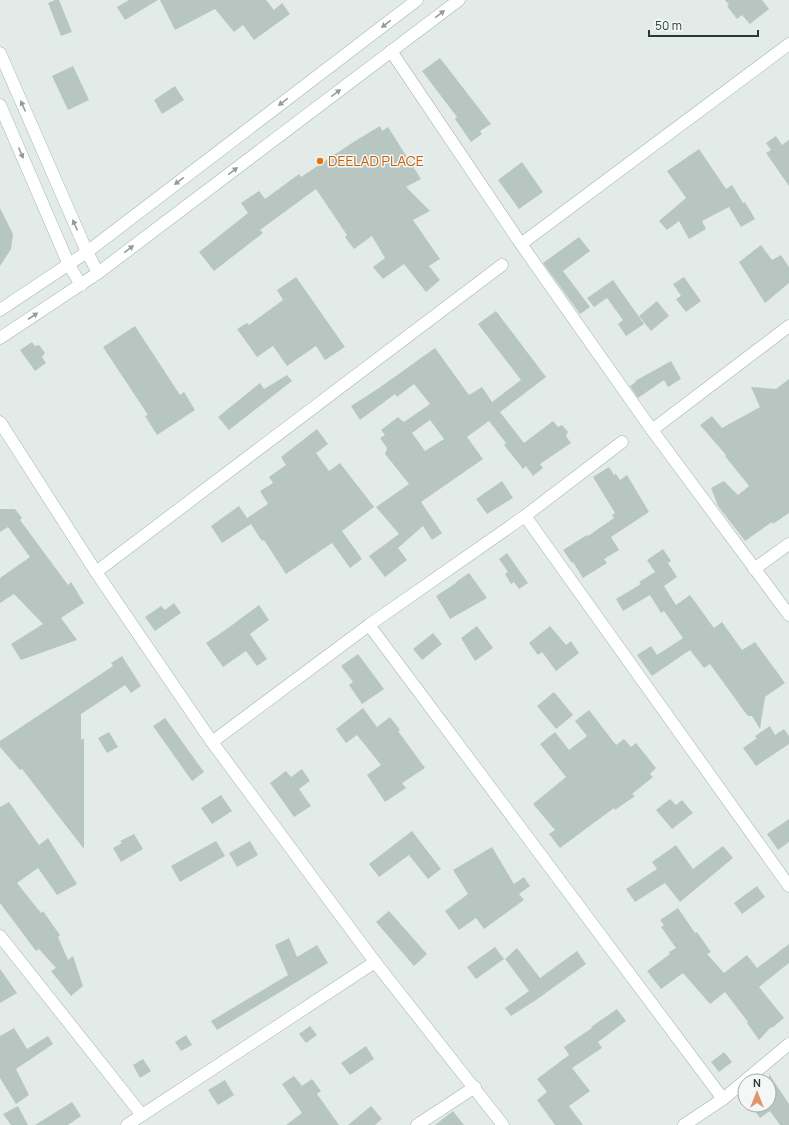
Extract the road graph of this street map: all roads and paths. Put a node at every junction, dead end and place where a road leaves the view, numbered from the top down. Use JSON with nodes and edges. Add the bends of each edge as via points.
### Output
{"nodes":[{"id":1,"x":417,"y":0,"type":"edge"},
{"id":2,"x":459,"y":0,"type":"edge"},
{"id":3,"x":789,"y":44,"type":"edge"},
{"id":4,"x":391,"y":51,"type":"junction"},
{"id":5,"x":0,"y":53,"type":"edge"},
{"id":6,"x":0,"y":105,"type":"edge"},
{"id":7,"x":521,"y":244,"type":"junction"},
{"id":8,"x":87,"y":252,"type":"junction"},
{"id":9,"x":69,"y":265,"type":"junction"},
{"id":10,"x":502,"y":265,"type":"dead end"},
{"id":11,"x":98,"y":272,"type":"junction"},
{"id":12,"x":81,"y":284,"type":"junction"},
{"id":13,"x":0,"y":310,"type":"edge"},
{"id":14,"x":789,"y":326,"type":"edge"},
{"id":15,"x":0,"y":338,"type":"edge"},
{"id":16,"x":0,"y":422,"type":"edge"},
{"id":17,"x":652,"y":430,"type":"junction"},
{"id":18,"x":622,"y":442,"type":"dead end"},
{"id":19,"x":525,"y":516,"type":"junction"},
{"id":20,"x":789,"y":544,"type":"edge"},
{"id":21,"x":754,"y":569,"type":"junction"},
{"id":22,"x":96,"y":572,"type":"junction"},
{"id":23,"x":789,"y":615,"type":"edge"},
{"id":24,"x":369,"y":625,"type":"junction"},
{"id":25,"x":212,"y":742,"type":"junction"},
{"id":26,"x":789,"y":886,"type":"edge"},
{"id":27,"x":0,"y":936,"type":"edge"},
{"id":28,"x":375,"y":962,"type":"junction"},
{"id":29,"x":789,"y":1044,"type":"edge"},
{"id":30,"x":475,"y":1087,"type":"junction"},
{"id":31,"x":724,"y":1099,"type":"junction"},
{"id":32,"x":142,"y":1116,"type":"junction"},
{"id":33,"x":127,"y":1125,"type":"edge"},
{"id":34,"x":417,"y":1125,"type":"edge"},
{"id":35,"x":503,"y":1125,"type":"edge"},
{"id":36,"x":684,"y":1125,"type":"edge"}],
"edges":[{"from":1,"to":8,"type":"street","one_way":true},
{"from":4,"to":2,"type":"street","one_way":true},
{"from":3,"to":7,"type":"street"},
{"from":4,"to":7,"type":"street"},
{"from":11,"to":4,"type":"street","one_way":true},
{"from":8,"to":5,"type":"street","one_way":true},
{"from":6,"to":9,"type":"street","one_way":true},
{"from":7,"to":17,"type":"street"},
{"from":8,"to":9,"type":"street"},
{"from":8,"to":11,"type":"street"},
{"from":9,"to":12,"type":"street"},
{"from":9,"to":13,"type":"street"},
{"from":10,"to":22,"type":"street"},
{"from":11,"to":12,"type":"street"},
{"from":15,"to":12,"type":"street","one_way":true},
{"from":14,"to":17,"type":"street"},
{"from":16,"to":22,"type":"street"},
{"from":17,"to":21,"type":"street"},
{"from":18,"to":19,"type":"street"},
{"from":19,"to":24,"type":"street"},
{"from":19,"to":26,"type":"street"},
{"from":20,"to":21,"type":"street"},
{"from":21,"to":23,"type":"street"},
{"from":22,"to":25,"type":"street"},
{"from":24,"to":25,"type":"street"},
{"from":24,"to":31,"type":"street"},
{"from":25,"to":28,"type":"street"},
{"from":27,"to":32,"type":"street"},
{"from":28,"to":30,"type":"street"},
{"from":28,"to":32,"type":"street"},
{"from":29,"to":31,"type":"street"},
{"from":30,"to":34,"type":"street"},
{"from":30,"to":35,"type":"street"},
{"from":31,"to":36,"type":"street"},
{"from":32,"to":33,"type":"street"}]}
